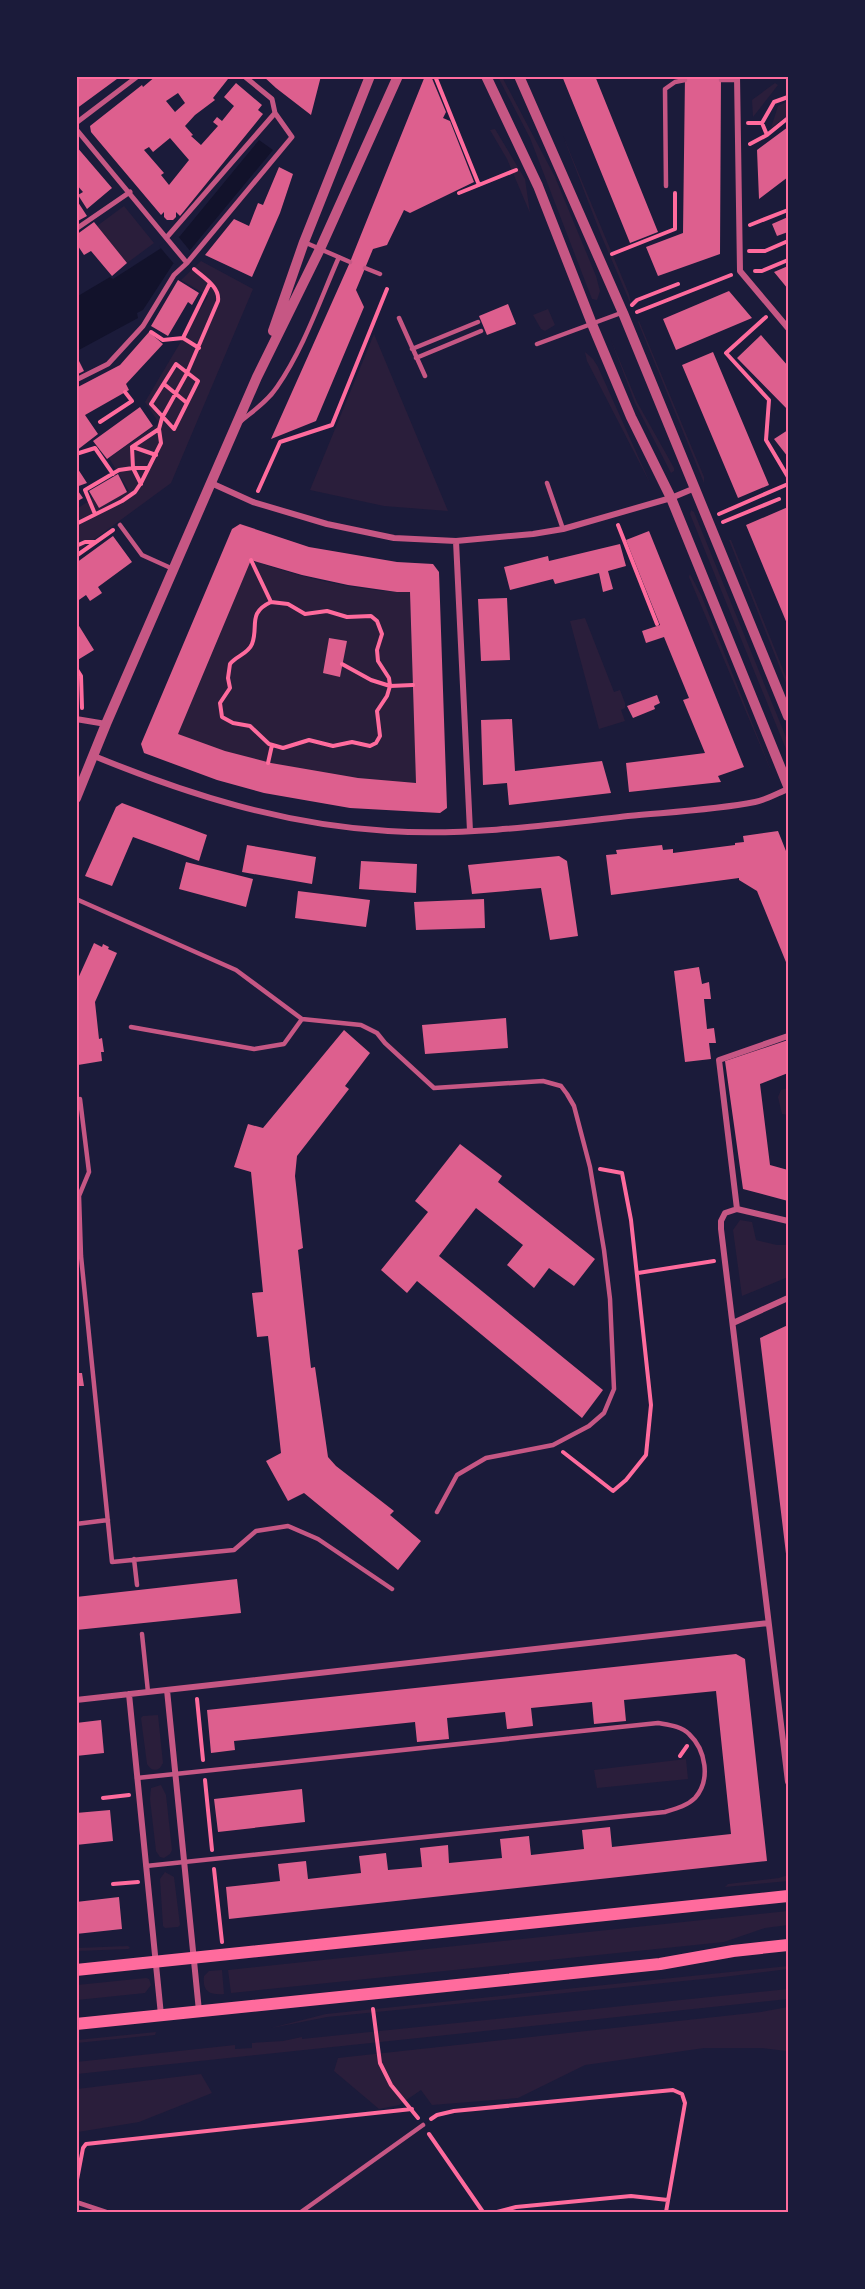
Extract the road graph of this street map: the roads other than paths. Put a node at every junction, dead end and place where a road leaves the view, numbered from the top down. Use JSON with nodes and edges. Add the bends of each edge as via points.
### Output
{"nodes":[{"id":1,"x":138,"y":76,"type":"edge"},
{"id":2,"x":244,"y":76,"type":"edge"},
{"id":3,"x":370,"y":76,"type":"edge"},
{"id":4,"x":398,"y":76,"type":"edge"},
{"id":5,"x":486,"y":76,"type":"edge"},
{"id":6,"x":519,"y":76,"type":"edge"},
{"id":7,"x":737,"y":78,"type":"edge"},
{"id":8,"x":685,"y":80,"type":"dead end"},
{"id":9,"x":722,"y":80,"type":"dead end"},
{"id":10,"x":275,"y":113,"type":"junction"},
{"id":11,"x":76,"y":123,"type":"edge"},
{"id":12,"x":76,"y":129,"type":"edge"},
{"id":13,"x":666,"y":186,"type":"dead end"},
{"id":14,"x":130,"y":192,"type":"junction"},
{"id":15,"x":76,"y":230,"type":"edge"},
{"id":16,"x":168,"y":238,"type":"junction"},
{"id":17,"x":304,"y":242,"type":"junction"},
{"id":18,"x":320,"y":249,"type":"junction"},
{"id":19,"x":339,"y":257,"type":"junction"},
{"id":20,"x":185,"y":260,"type":"junction"},
{"id":21,"x":350,"y":261,"type":"dead end"},
{"id":22,"x":365,"y":268,"type":"dead end"},
{"id":23,"x":380,"y":274,"type":"dead end"},
{"id":24,"x":623,"y":313,"type":"junction"},
{"id":25,"x":399,"y":318,"type":"dead end"},
{"id":26,"x":478,"y":322,"type":"dead end"},
{"id":27,"x":592,"y":324,"type":"junction"},
{"id":28,"x":789,"y":328,"type":"edge"},
{"id":29,"x":481,"y":331,"type":"dead end"},
{"id":30,"x":537,"y":344,"type":"dead end"},
{"id":31,"x":412,"y":349,"type":"junction"},
{"id":32,"x":416,"y":358,"type":"junction"},
{"id":33,"x":425,"y":376,"type":"dead end"},
{"id":34,"x":257,"y":377,"type":"junction"},
{"id":35,"x":76,"y":380,"type":"edge"},
{"id":36,"x":236,"y":425,"type":"junction"},
{"id":37,"x":211,"y":483,"type":"junction"},
{"id":38,"x":547,"y":483,"type":"dead end"},
{"id":39,"x":695,"y":488,"type":"junction"},
{"id":40,"x":671,"y":498,"type":"junction"},
{"id":41,"x":120,"y":525,"type":"road end"},
{"id":42,"x":563,"y":529,"type":"junction"},
{"id":43,"x":456,"y":541,"type":"junction"},
{"id":44,"x":173,"y":569,"type":"junction"},
{"id":45,"x":789,"y":716,"type":"edge"},
{"id":46,"x":79,"y":719,"type":"edge"},
{"id":47,"x":106,"y":724,"type":"junction"},
{"id":48,"x":94,"y":756,"type":"junction"},
{"id":49,"x":789,"y":787,"type":"edge"},
{"id":50,"x":76,"y":798,"type":"edge"},
{"id":51,"x":470,"y":831,"type":"junction"},
{"id":52,"x":76,"y":898,"type":"edge"},
{"id":53,"x":303,"y":1019,"type":"junction"},
{"id":54,"x":131,"y":1027,"type":"dead end"},
{"id":55,"x":789,"y":1036,"type":"edge"},
{"id":56,"x":80,"y":1099,"type":"dead end"},
{"id":57,"x":737,"y":1209,"type":"junction"},
{"id":58,"x":789,"y":1221,"type":"edge"},
{"id":59,"x":79,"y":1257,"type":"edge"},
{"id":60,"x":789,"y":1298,"type":"edge"},
{"id":61,"x":733,"y":1323,"type":"junction"},
{"id":62,"x":437,"y":1512,"type":"dead end"},
{"id":63,"x":108,"y":1521,"type":"junction"},
{"id":64,"x":76,"y":1524,"type":"edge"},
{"id":65,"x":134,"y":1559,"type":"junction"},
{"id":66,"x":137,"y":1585,"type":"dead end"},
{"id":67,"x":392,"y":1589,"type":"dead end"},
{"id":68,"x":768,"y":1623,"type":"junction"},
{"id":69,"x":142,"y":1634,"type":"dead end"},
{"id":70,"x":167,"y":1690,"type":"junction"},
{"id":71,"x":148,"y":1692,"type":"junction"},
{"id":72,"x":129,"y":1694,"type":"junction"},
{"id":73,"x":76,"y":1700,"type":"edge"},
{"id":74,"x":176,"y":1774,"type":"junction"},
{"id":75,"x":137,"y":1778,"type":"junction"},
{"id":76,"x":789,"y":1782,"type":"edge"},
{"id":77,"x":184,"y":1862,"type":"junction"},
{"id":78,"x":146,"y":1866,"type":"junction"},
{"id":79,"x":789,"y":1896,"type":"edge"},
{"id":80,"x":789,"y":1945,"type":"edge"},
{"id":81,"x":194,"y":1958,"type":"junction"},
{"id":82,"x":155,"y":1962,"type":"junction"},
{"id":83,"x":76,"y":1970,"type":"edge"},
{"id":84,"x":199,"y":2011,"type":"junction"},
{"id":85,"x":161,"y":2015,"type":"junction"},
{"id":86,"x":76,"y":2024,"type":"edge"},
{"id":87,"x":423,"y":2125,"type":"road end"},
{"id":88,"x":76,"y":2202,"type":"edge"},
{"id":89,"x":106,"y":2212,"type":"edge"},
{"id":90,"x":301,"y":2212,"type":"edge"}],
"edges":[{"from":1,"to":11,"type":"street"},
{"from":2,"to":10,"type":"street","via":[[272,99]]},
{"from":3,"to":17,"type":"street"},
{"from":4,"to":18,"type":"street"},
{"from":5,"to":27,"type":"street","via":[[528,166]]},
{"from":6,"to":24,"type":"street"},
{"from":7,"to":9,"type":"lane"},
{"from":7,"to":28,"type":"street","via":[[740,272]]},
{"from":8,"to":13,"type":"lane","via":[[665,89]]},
{"from":10,"to":16,"type":"street"},
{"from":10,"to":20,"type":"street","via":[[292,137]]},
{"from":12,"to":14,"type":"street"},
{"from":14,"to":15,"type":"street"},
{"from":14,"to":16,"type":"street"},
{"from":16,"to":20,"type":"street"},
{"from":17,"to":18,"type":"lane"},
{"from":17,"to":34,"type":"street"},
{"from":18,"to":19,"type":"lane"},
{"from":18,"to":34,"type":"street"},
{"from":19,"to":21,"type":"lane"},
{"from":19,"to":36,"type":"lane","via":[[276,388]]},
{"from":20,"to":35,"type":"street","via":[[143,326],[108,364]]},
{"from":22,"to":23,"type":"lane"},
{"from":24,"to":27,"type":"lane"},
{"from":24,"to":39,"type":"street"},
{"from":25,"to":31,"type":"lane"},
{"from":26,"to":31,"type":"lane"},
{"from":27,"to":30,"type":"lane"},
{"from":27,"to":40,"type":"street"},
{"from":29,"to":32,"type":"lane"},
{"from":31,"to":32,"type":"lane"},
{"from":32,"to":33,"type":"lane"},
{"from":34,"to":36,"type":"street"},
{"from":36,"to":37,"type":"street"},
{"from":37,"to":43,"type":"street","via":[[253,502],[327,524],[394,538]]},
{"from":37,"to":44,"type":"street"},
{"from":38,"to":42,"type":"lane"},
{"from":39,"to":40,"type":"street"},
{"from":39,"to":45,"type":"street"},
{"from":40,"to":42,"type":"street"},
{"from":40,"to":49,"type":"street"},
{"from":41,"to":44,"type":"lane","via":[[142,555]]},
{"from":42,"to":43,"type":"street"},
{"from":43,"to":51,"type":"street"},
{"from":44,"to":47,"type":"street"},
{"from":46,"to":47,"type":"street"},
{"from":47,"to":48,"type":"street"},
{"from":48,"to":50,"type":"street"},
{"from":48,"to":51,"type":"street","via":[[256,812],[389,831]]},
{"from":49,"to":51,"type":"street","via":[[757,802]]},
{"from":52,"to":53,"type":"lane","via":[[236,970]]},
{"from":53,"to":54,"type":"lane","via":[[284,1044],[254,1049]]},
{"from":53,"to":62,"type":"lane","via":[[361,1025],[377,1033],[434,1088],[529,1081],[561,1086],[573,1106],[590,1167],[609,1299],[614,1389],[604,1413],[589,1426],[553,1445],[486,1458],[457,1476]]},
{"from":55,"to":57,"type":"street","via":[[719,1060]]},
{"from":56,"to":59,"type":"lane","via":[[89,1172],[79,1196]]},
{"from":57,"to":58,"type":"street"},
{"from":57,"to":61,"type":"street","via":[[725,1213],[721,1221]]},
{"from":59,"to":63,"type":"lane"},
{"from":60,"to":61,"type":"street"},
{"from":61,"to":68,"type":"street"},
{"from":63,"to":64,"type":"lane"},
{"from":63,"to":65,"type":"lane","via":[[112,1562]]},
{"from":65,"to":66,"type":"lane"},
{"from":65,"to":67,"type":"lane","via":[[234,1550],[256,1531],[288,1526],[318,1539]]},
{"from":68,"to":70,"type":"street"},
{"from":68,"to":76,"type":"street"},
{"from":69,"to":71,"type":"lane"},
{"from":70,"to":71,"type":"street"},
{"from":70,"to":74,"type":"street"},
{"from":71,"to":72,"type":"street"},
{"from":72,"to":73,"type":"street"},
{"from":72,"to":75,"type":"street"},
{"from":74,"to":75,"type":"lane"},
{"from":74,"to":77,"type":"street"},
{"from":74,"to":77,"type":"lane","via":[[658,1723],[674,1725],[689,1734],[700,1748],[705,1766],[703,1784],[694,1799],[665,1812]]},
{"from":75,"to":78,"type":"street"},
{"from":77,"to":78,"type":"lane"},
{"from":77,"to":81,"type":"street"},
{"from":78,"to":82,"type":"street"},
{"from":79,"to":81,"type":"main road"},
{"from":80,"to":84,"type":"main road","via":[[660,1964]]},
{"from":81,"to":82,"type":"main road"},
{"from":81,"to":84,"type":"street"},
{"from":82,"to":83,"type":"main road"},
{"from":82,"to":85,"type":"street"},
{"from":84,"to":85,"type":"main road"},
{"from":85,"to":86,"type":"main road"},
{"from":87,"to":90,"type":"lane"},
{"from":88,"to":89,"type":"lane"}]}
